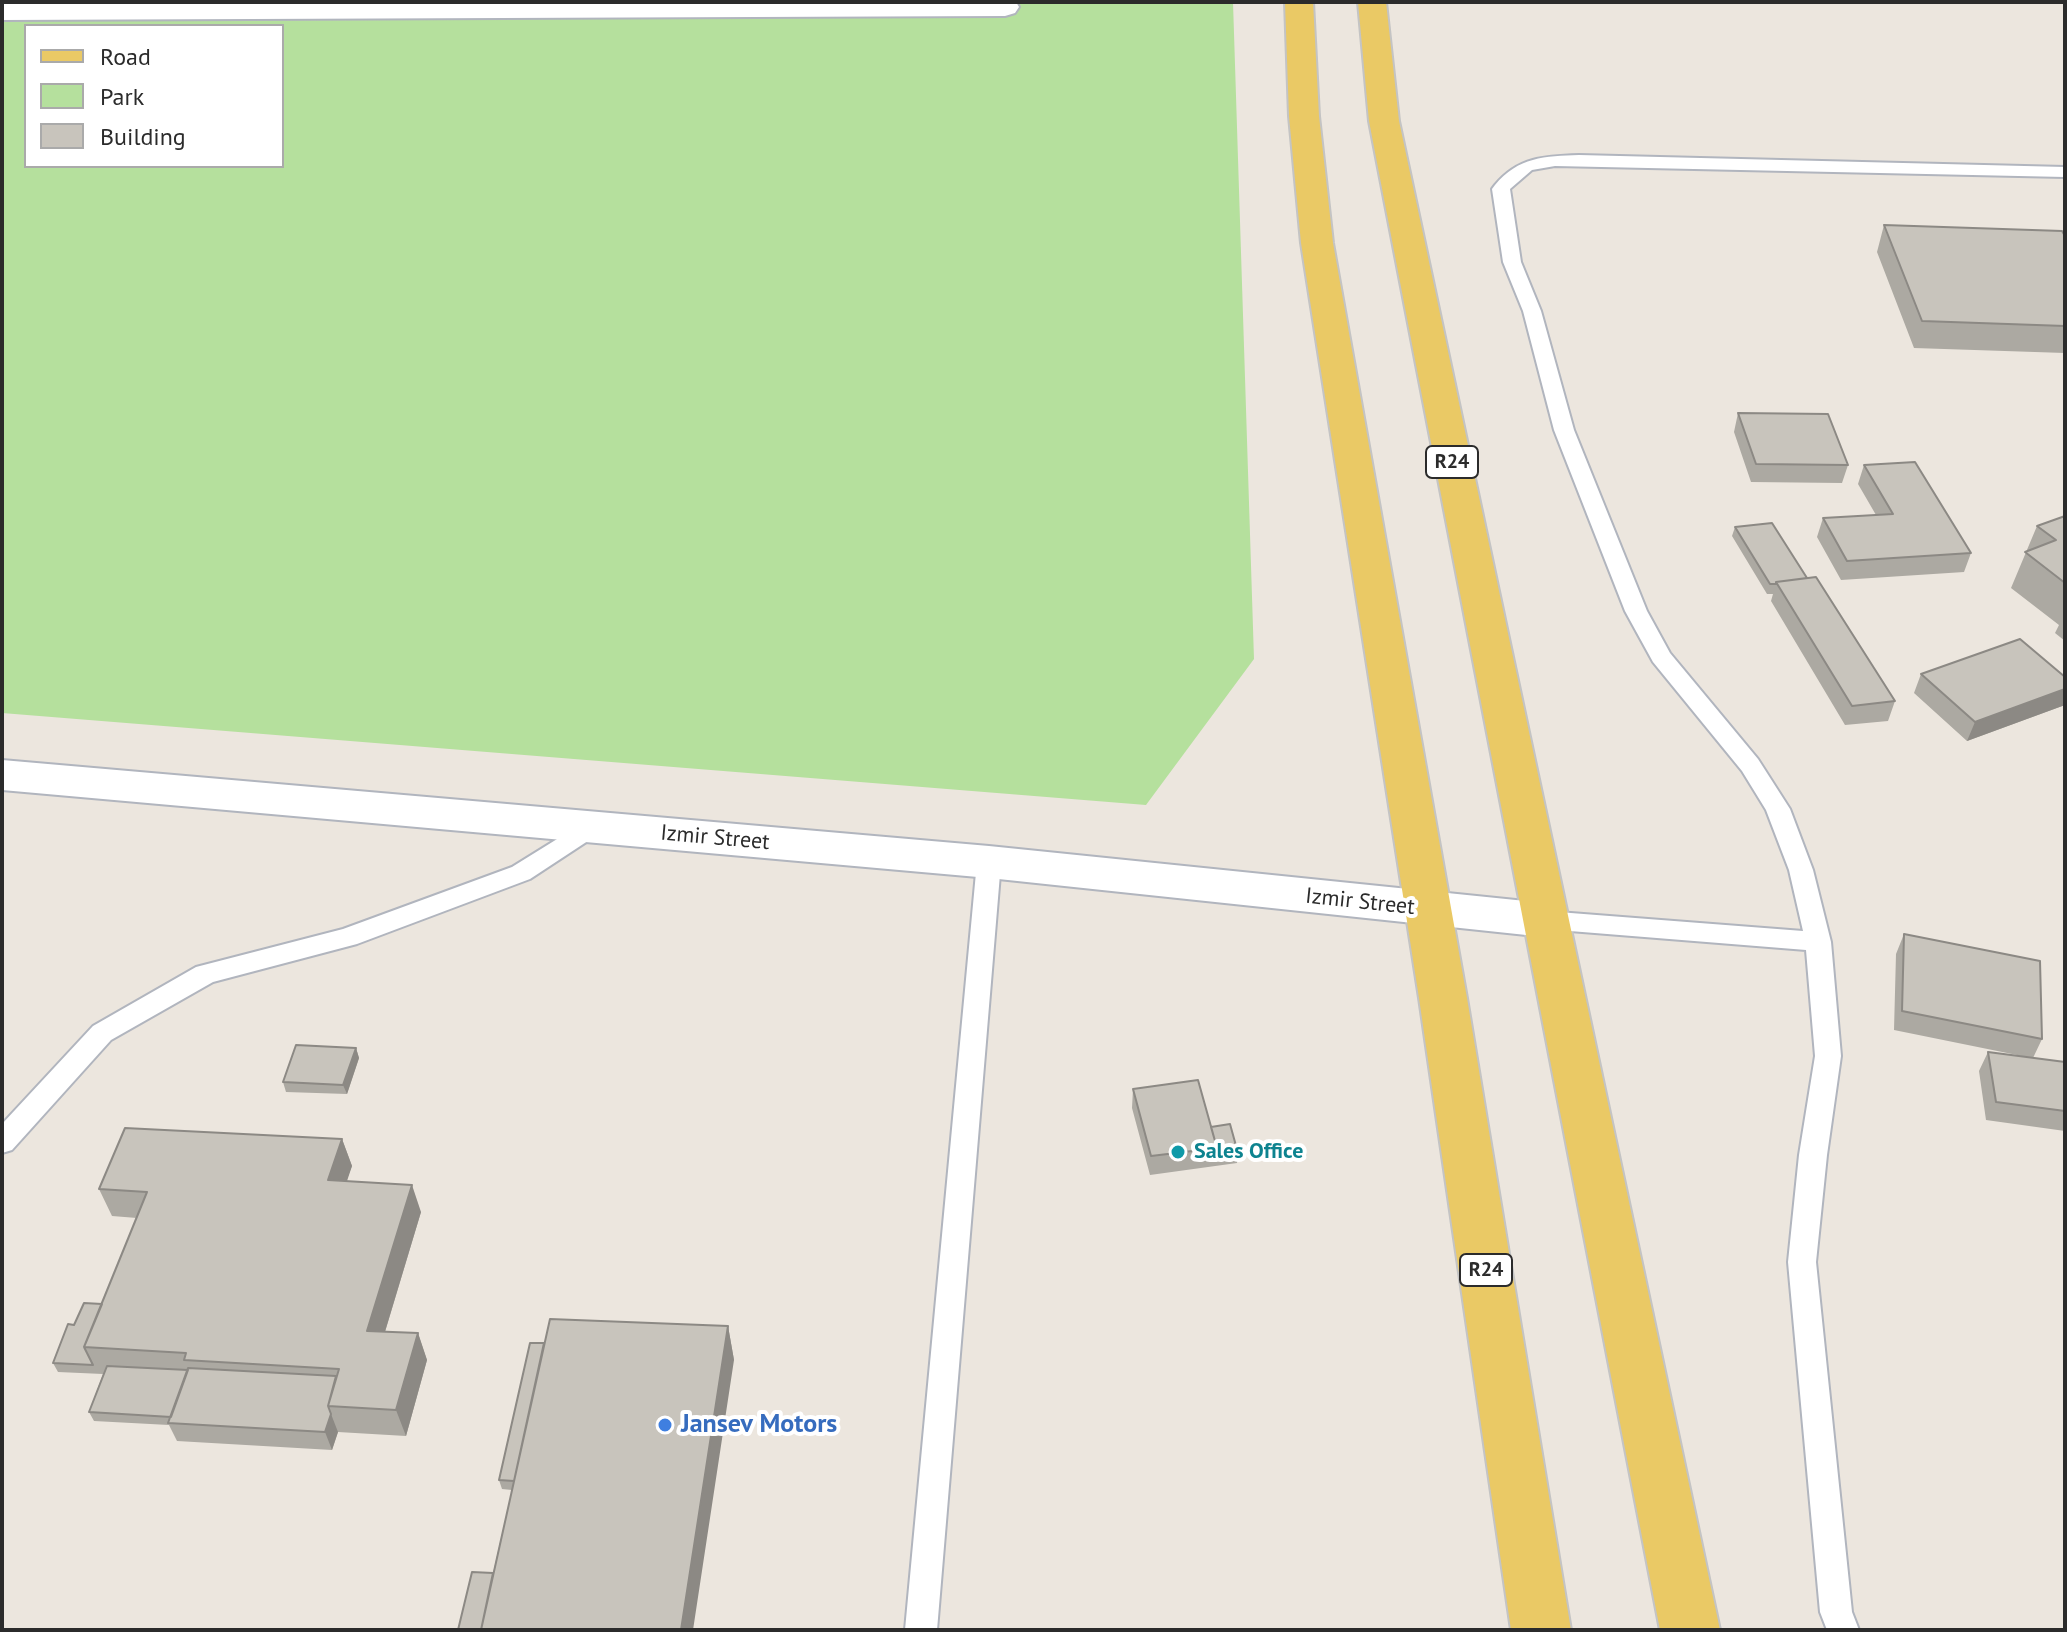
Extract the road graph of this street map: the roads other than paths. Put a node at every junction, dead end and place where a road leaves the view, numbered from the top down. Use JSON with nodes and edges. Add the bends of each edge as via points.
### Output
{"nodes":[{"id":1,"x":1299,"y":2,"type":"edge"},
{"id":2,"x":1372,"y":2,"type":"edge"},
{"id":3,"x":1005,"y":7,"type":"dead end"},
{"id":4,"x":2,"y":11,"type":"edge"},
{"id":5,"x":2065,"y":172,"type":"edge"},
{"id":6,"x":5,"y":780,"type":"edge"},
{"id":7,"x":591,"y":827,"type":"junction"},
{"id":8,"x":989,"y":862,"type":"junction"},
{"id":9,"x":1428,"y":910,"type":"junction"},
{"id":10,"x":1545,"y":920,"type":"junction"},
{"id":11,"x":1818,"y":942,"type":"junction"},
{"id":12,"x":2,"y":1142,"type":"edge"},
{"id":13,"x":921,"y":1630,"type":"edge"},
{"id":14,"x":1541,"y":1630,"type":"edge"},
{"id":15,"x":1690,"y":1630,"type":"edge"},
{"id":16,"x":1843,"y":1630,"type":"edge"}],
"edges":[{"from":1,"to":9,"type":"main road","number":"R24","via":[[1317,243]]},
{"from":2,"to":10,"type":"main road","number":"R24","via":[[1384,121]]},
{"from":3,"to":4,"type":"street"},
{"from":5,"to":11,"type":"lane","via":[[1579,160],[1533,163],[1512,172],[1501,189],[1512,262],[1532,311],[1564,430],[1636,611],[1661,657],[1750,765],[1778,809],[1801,870]]},
{"from":6,"to":7,"type":"street","name":"Izmir Street"},
{"from":7,"to":8,"type":"street","name":"Izmir Street"},
{"from":7,"to":12,"type":"lane","via":[[521,873],[348,937],[205,974],[102,1033]]},
{"from":8,"to":9,"type":"street","name":"Izmir Street"},
{"from":8,"to":13,"type":"lane"},
{"from":9,"to":10,"type":"street","name":"Izmir Street"},
{"from":9,"to":14,"type":"main road","number":"R24"},
{"from":10,"to":11,"type":"lane"},
{"from":10,"to":15,"type":"main road","number":"R24"},
{"from":11,"to":16,"type":"lane","via":[[1828,1056],[1802,1262],[1836,1612]]}]}
